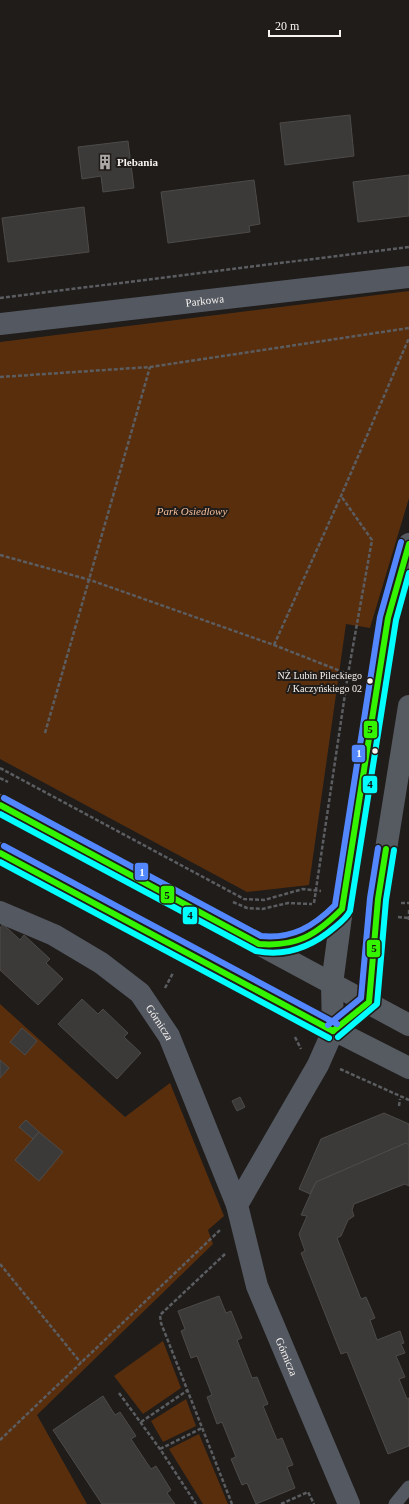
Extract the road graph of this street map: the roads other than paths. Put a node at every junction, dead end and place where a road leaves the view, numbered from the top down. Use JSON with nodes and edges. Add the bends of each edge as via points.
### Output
{"nodes":[{"id":1,"x":409,"y":277,"type":"edge"},
{"id":2,"x":0,"y":324,"type":"edge"},
{"id":3,"x":409,"y":544,"type":"edge"},
{"id":4,"x":409,"y":706,"type":"edge"},
{"id":5,"x":0,"y":805,"type":"edge"},
{"id":6,"x":0,"y":853,"type":"edge"},
{"id":7,"x":342,"y":909,"type":"junction"},
{"id":8,"x":0,"y":912,"type":"edge"},
{"id":9,"x":249,"y":939,"type":"junction"},
{"id":10,"x":332,"y":984,"type":"junction"},
{"id":11,"x":369,"y":1002,"type":"junction"},
{"id":12,"x":409,"y":1025,"type":"edge"},
{"id":13,"x":333,"y":1032,"type":"junction"},
{"id":14,"x":409,"y":1068,"type":"edge"},
{"id":15,"x":238,"y":1210,"type":"junction"},
{"id":16,"x":409,"y":1487,"type":"edge"},
{"id":17,"x":348,"y":1504,"type":"edge"},
{"id":18,"x":395,"y":1504,"type":"edge"}],
"edges":[{"from":1,"to":2,"type":"street","name":"Parkowa"},
{"from":3,"to":7,"type":"street","via":[[388,618]]},
{"from":4,"to":11,"type":"street","via":[[378,900]]},
{"from":5,"to":9,"type":"street"},
{"from":6,"to":13,"type":"street"},
{"from":7,"to":9,"type":"street","via":[[321,929],[300,941],[269,945]]},
{"from":7,"to":10,"type":"street"},
{"from":8,"to":15,"type":"street","name":"Górnicza","via":[[54,935],[101,963],[140,994],[169,1036]]},
{"from":9,"to":10,"type":"street"},
{"from":10,"to":11,"type":"street"},
{"from":10,"to":13,"type":"street"},
{"from":11,"to":12,"type":"street"},
{"from":11,"to":13,"type":"street"},
{"from":13,"to":14,"type":"street"},
{"from":13,"to":15,"type":"street","via":[[318,1065]]},
{"from":15,"to":17,"type":"street","name":"Górnicza","via":[[258,1286]]},
{"from":16,"to":18,"type":"lane"}]}
